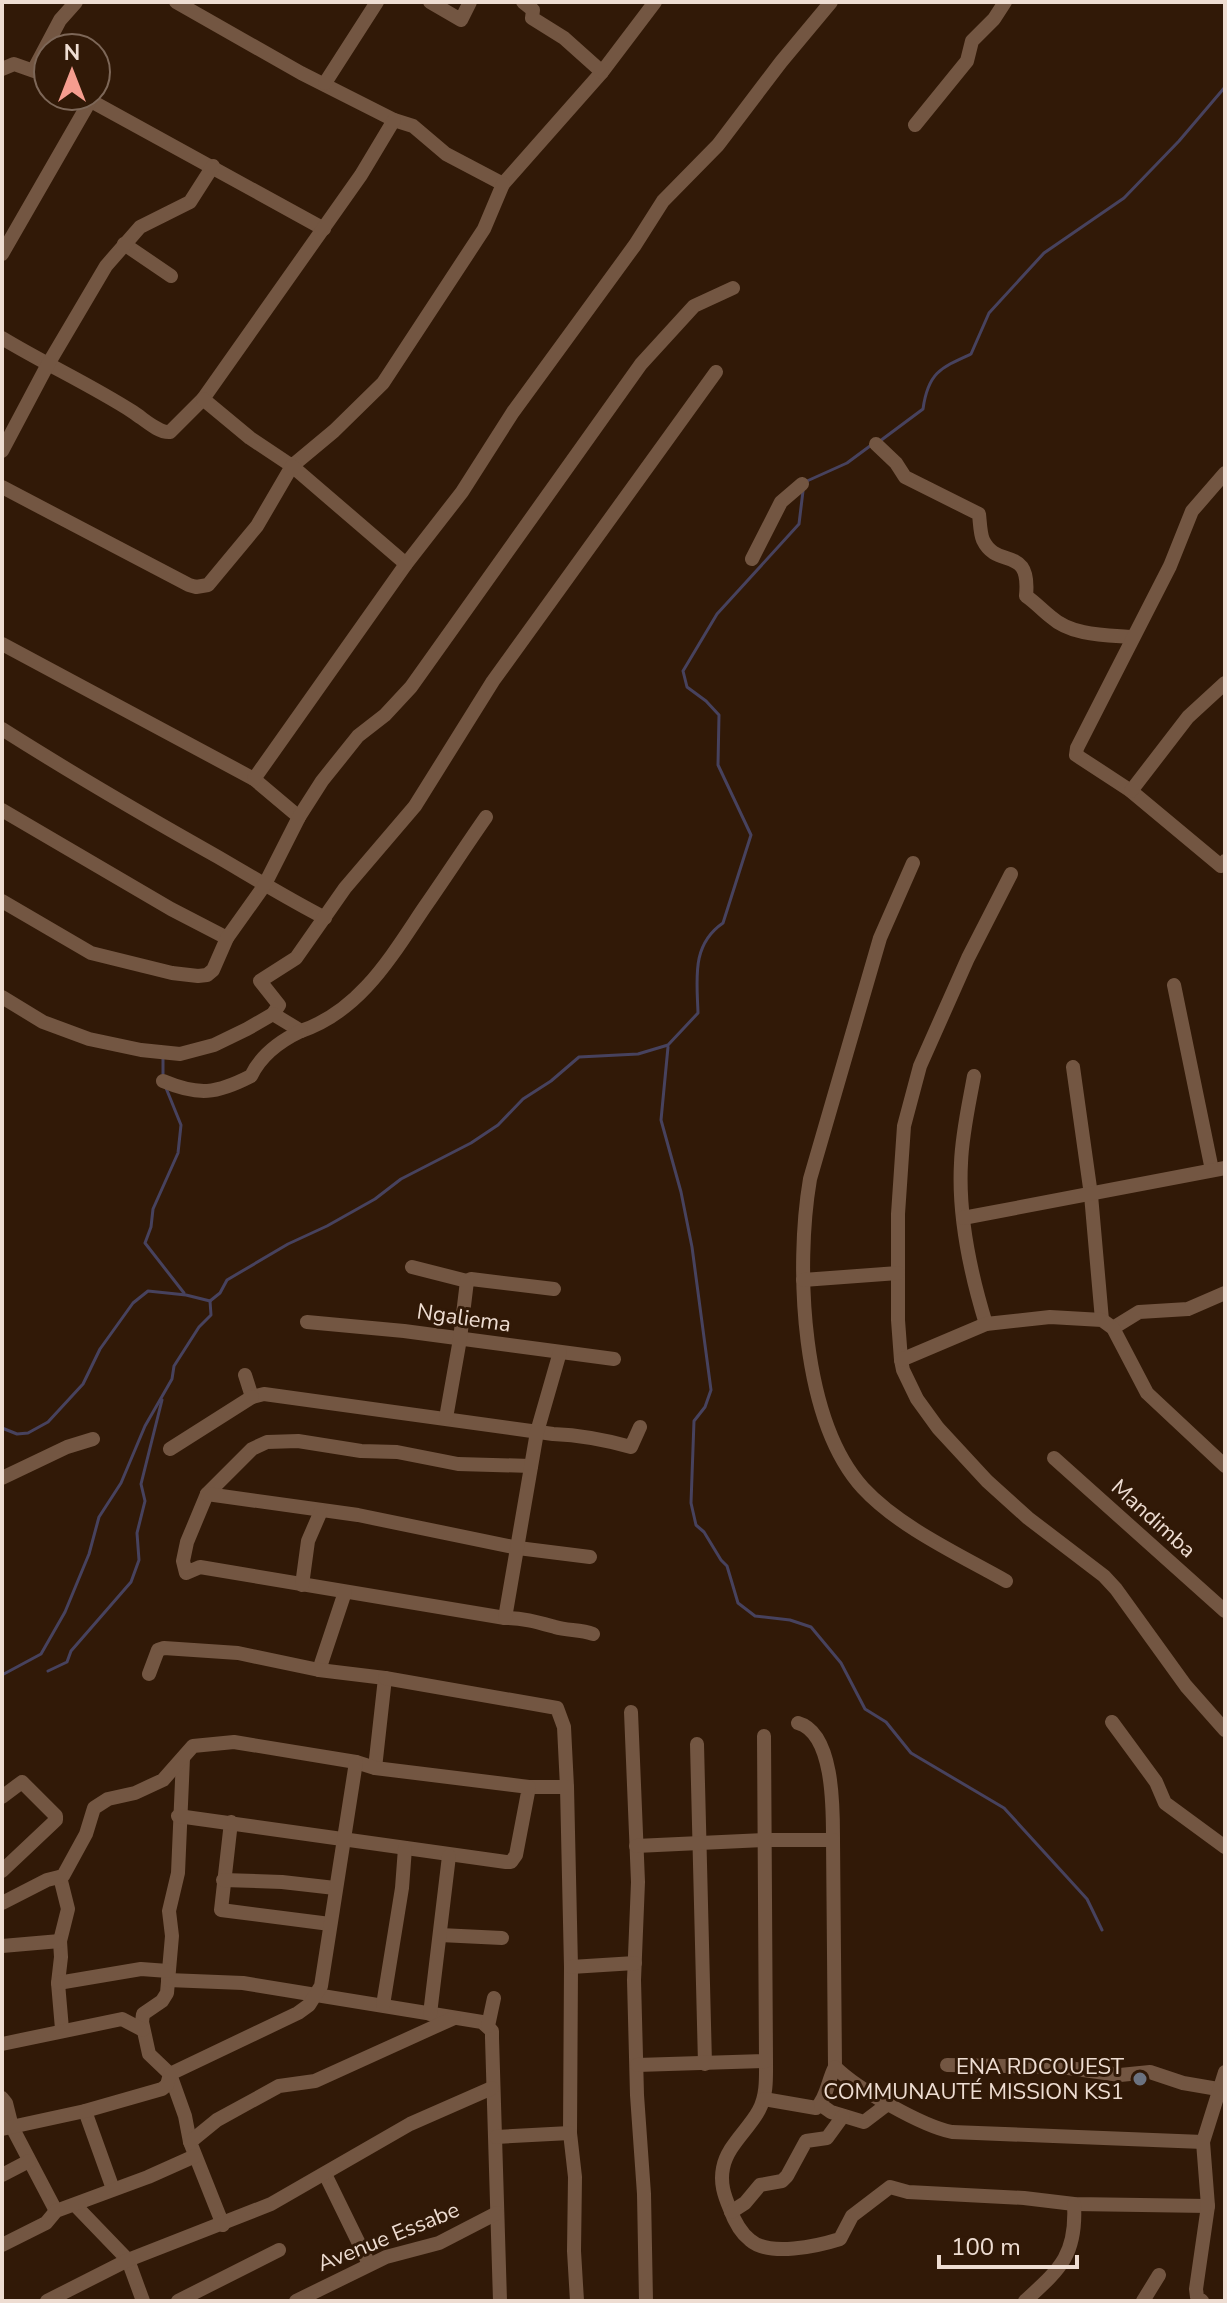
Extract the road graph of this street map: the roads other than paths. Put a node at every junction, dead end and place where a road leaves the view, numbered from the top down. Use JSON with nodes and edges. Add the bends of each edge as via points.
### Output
{"nodes":[{"id":1,"x":76,"y":2,"type":"edge"},
{"id":2,"x":176,"y":2,"type":"edge"},
{"id":3,"x":377,"y":2,"type":"edge"},
{"id":4,"x":430,"y":2,"type":"edge"},
{"id":5,"x":470,"y":2,"type":"edge"},
{"id":6,"x":523,"y":2,"type":"edge"},
{"id":7,"x":655,"y":2,"type":"edge"},
{"id":8,"x":831,"y":2,"type":"edge"},
{"id":9,"x":1005,"y":2,"type":"edge"},
{"id":10,"x":54,"y":32,"type":"edge"},
{"id":11,"x":32,"y":68,"type":"edge"},
{"id":12,"x":2,"y":69,"type":"edge"},
{"id":13,"x":602,"y":72,"type":"junction"},
{"id":14,"x":325,"y":83,"type":"junction"},
{"id":15,"x":78,"y":112,"type":"edge"},
{"id":16,"x":112,"y":112,"type":"edge"},
{"id":17,"x":394,"y":120,"type":"junction"},
{"id":18,"x":915,"y":125,"type":"dead end"},
{"id":19,"x":213,"y":166,"type":"junction"},
{"id":20,"x":503,"y":184,"type":"junction"},
{"id":21,"x":324,"y":229,"type":"junction"},
{"id":22,"x":124,"y":244,"type":"junction"},
{"id":23,"x":2,"y":254,"type":"edge"},
{"id":24,"x":171,"y":276,"type":"dead end"},
{"id":25,"x":733,"y":288,"type":"dead end"},
{"id":26,"x":2,"y":338,"type":"edge"},
{"id":27,"x":47,"y":366,"type":"junction"},
{"id":28,"x":716,"y":372,"type":"dead end"},
{"id":29,"x":203,"y":399,"type":"junction"},
{"id":30,"x":876,"y":444,"type":"dead end"},
{"id":31,"x":2,"y":451,"type":"edge"},
{"id":32,"x":292,"y":466,"type":"junction"},
{"id":33,"x":1225,"y":473,"type":"edge"},
{"id":34,"x":802,"y":484,"type":"dead end"},
{"id":35,"x":2,"y":487,"type":"edge"},
{"id":36,"x":752,"y":559,"type":"dead end"},
{"id":37,"x":406,"y":564,"type":"junction"},
{"id":38,"x":1132,"y":637,"type":"junction"},
{"id":39,"x":2,"y":644,"type":"edge"},
{"id":40,"x":1225,"y":683,"type":"edge"},
{"id":41,"x":2,"y":729,"type":"edge"},
{"id":42,"x":254,"y":779,"type":"junction"},
{"id":43,"x":1131,"y":791,"type":"junction"},
{"id":44,"x":2,"y":810,"type":"edge"},
{"id":45,"x":299,"y":817,"type":"junction"},
{"id":46,"x":486,"y":817,"type":"dead end"},
{"id":47,"x":1225,"y":861,"type":"edge"},
{"id":48,"x":913,"y":863,"type":"dead end"},
{"id":49,"x":1011,"y":874,"type":"dead end"},
{"id":50,"x":264,"y":886,"type":"junction"},
{"id":51,"x":2,"y":901,"type":"edge"},
{"id":52,"x":325,"y":918,"type":"junction"},
{"id":53,"x":227,"y":938,"type":"junction"},
{"id":54,"x":1174,"y":985,"type":"dead end"},
{"id":55,"x":2,"y":997,"type":"edge"},
{"id":56,"x":273,"y":1014,"type":"junction"},
{"id":57,"x":301,"y":1031,"type":"junction"},
{"id":58,"x":1073,"y":1067,"type":"dead end"},
{"id":59,"x":974,"y":1076,"type":"dead end"},
{"id":60,"x":163,"y":1081,"type":"dead end"},
{"id":61,"x":1219,"y":1169,"type":"edge"},
{"id":62,"x":1091,"y":1195,"type":"junction"},
{"id":63,"x":963,"y":1218,"type":"junction"},
{"id":64,"x":412,"y":1267,"type":"dead end"},
{"id":65,"x":898,"y":1273,"type":"junction"},
{"id":66,"x":803,"y":1280,"type":"junction"},
{"id":67,"x":467,"y":1281,"type":"junction"},
{"id":68,"x":554,"y":1289,"type":"dead end"},
{"id":69,"x":1225,"y":1293,"type":"edge"},
{"id":70,"x":307,"y":1322,"type":"dead end"},
{"id":71,"x":986,"y":1324,"type":"junction"},
{"id":72,"x":1108,"y":1324,"type":"junction"},
{"id":73,"x":460,"y":1339,"type":"junction"},
{"id":74,"x":560,"y":1352,"type":"junction"},
{"id":75,"x":614,"y":1359,"type":"dead end"},
{"id":76,"x":901,"y":1360,"type":"junction"},
{"id":77,"x":245,"y":1375,"type":"dead end"},
{"id":78,"x":252,"y":1397,"type":"junction"},
{"id":79,"x":446,"y":1418,"type":"junction"},
{"id":80,"x":640,"y":1427,"type":"dead end"},
{"id":81,"x":537,"y":1432,"type":"junction"},
{"id":82,"x":93,"y":1439,"type":"dead end"},
{"id":83,"x":170,"y":1449,"type":"dead end"},
{"id":84,"x":1054,"y":1458,"type":"dead end"},
{"id":85,"x":531,"y":1466,"type":"junction"},
{"id":86,"x":1225,"y":1466,"type":"edge"},
{"id":87,"x":2,"y":1478,"type":"edge"},
{"id":88,"x":207,"y":1494,"type":"junction"},
{"id":89,"x":321,"y":1511,"type":"junction"},
{"id":90,"x":518,"y":1548,"type":"junction"},
{"id":91,"x":590,"y":1557,"type":"dead end"},
{"id":92,"x":1006,"y":1581,"type":"dead end"},
{"id":93,"x":302,"y":1585,"type":"junction"},
{"id":94,"x":345,"y":1592,"type":"junction"},
{"id":95,"x":1225,"y":1611,"type":"edge"},
{"id":96,"x":505,"y":1618,"type":"junction"},
{"id":97,"x":593,"y":1634,"type":"dead end"},
{"id":98,"x":319,"y":1670,"type":"junction"},
{"id":99,"x":149,"y":1674,"type":"dead end"},
{"id":100,"x":385,"y":1678,"type":"junction"},
{"id":101,"x":631,"y":1712,"type":"dead end"},
{"id":102,"x":1112,"y":1722,"type":"dead end"},
{"id":103,"x":798,"y":1723,"type":"dead end"},
{"id":104,"x":1225,"y":1730,"type":"edge"},
{"id":105,"x":764,"y":1736,"type":"dead end"},
{"id":106,"x":697,"y":1744,"type":"dead end"},
{"id":107,"x":183,"y":1757,"type":"junction"},
{"id":108,"x":356,"y":1762,"type":"junction"},
{"id":109,"x":375,"y":1768,"type":"junction"},
{"id":110,"x":529,"y":1787,"type":"junction"},
{"id":111,"x":567,"y":1787,"type":"junction"},
{"id":112,"x":2,"y":1797,"type":"edge"},
{"id":113,"x":178,"y":1816,"type":"junction"},
{"id":114,"x":231,"y":1822,"type":"junction"},
{"id":115,"x":343,"y":1840,"type":"junction"},
{"id":116,"x":765,"y":1840,"type":"junction"},
{"id":117,"x":833,"y":1840,"type":"junction"},
{"id":118,"x":699,"y":1843,"type":"junction"},
{"id":119,"x":636,"y":1846,"type":"junction"},
{"id":120,"x":1225,"y":1847,"type":"edge"},
{"id":121,"x":405,"y":1848,"type":"junction"},
{"id":122,"x":449,"y":1856,"type":"junction"},
{"id":123,"x":2,"y":1871,"type":"edge"},
{"id":124,"x":60,"y":1877,"type":"junction"},
{"id":125,"x":223,"y":1880,"type":"junction"},
{"id":126,"x":335,"y":1888,"type":"junction"},
{"id":127,"x":16,"y":1896,"type":"junction"},
{"id":128,"x":2,"y":1903,"type":"edge"},
{"id":129,"x":330,"y":1924,"type":"junction"},
{"id":130,"x":440,"y":1935,"type":"junction"},
{"id":131,"x":502,"y":1938,"type":"dead end"},
{"id":132,"x":60,"y":1941,"type":"junction"},
{"id":133,"x":2,"y":1946,"type":"edge"},
{"id":134,"x":635,"y":1963,"type":"junction"},
{"id":135,"x":571,"y":1967,"type":"junction"},
{"id":136,"x":168,"y":1976,"type":"junction"},
{"id":137,"x":58,"y":1983,"type":"junction"},
{"id":138,"x":318,"y":1993,"type":"junction"},
{"id":139,"x":494,"y":1998,"type":"dead end"},
{"id":140,"x":383,"y":2005,"type":"junction"},
{"id":141,"x":430,"y":2014,"type":"junction"},
{"id":142,"x":456,"y":2017,"type":"junction"},
{"id":143,"x":488,"y":2026,"type":"junction"},
{"id":144,"x":62,"y":2029,"type":"junction"},
{"id":145,"x":143,"y":2030,"type":"junction"},
{"id":146,"x":2,"y":2044,"type":"edge"},
{"id":147,"x":766,"y":2061,"type":"junction"},
{"id":148,"x":705,"y":2064,"type":"junction"},
{"id":149,"x":637,"y":2065,"type":"junction"},
{"id":150,"x":947,"y":2065,"type":"dead end"},
{"id":151,"x":835,"y":2067,"type":"junction"},
{"id":152,"x":1225,"y":2072,"type":"edge"},
{"id":153,"x":170,"y":2074,"type":"junction"},
{"id":154,"x":492,"y":2088,"type":"junction"},
{"id":155,"x":1218,"y":2089,"type":"junction"},
{"id":156,"x":2,"y":2098,"type":"edge"},
{"id":157,"x":764,"y":2099,"type":"junction"},
{"id":158,"x":889,"y":2103,"type":"junction"},
{"id":159,"x":821,"y":2105,"type":"junction"},
{"id":160,"x":85,"y":2111,"type":"junction"},
{"id":161,"x":843,"y":2116,"type":"junction"},
{"id":162,"x":7,"y":2128,"type":"edge"},
{"id":163,"x":570,"y":2133,"type":"junction"},
{"id":164,"x":496,"y":2137,"type":"junction"},
{"id":165,"x":1203,"y":2142,"type":"junction"},
{"id":166,"x":193,"y":2149,"type":"junction"},
{"id":167,"x":29,"y":2161,"type":"junction"},
{"id":168,"x":325,"y":2174,"type":"junction"},
{"id":169,"x":2,"y":2175,"type":"edge"},
{"id":170,"x":113,"y":2189,"type":"junction"},
{"id":171,"x":1074,"y":2204,"type":"junction"},
{"id":172,"x":75,"y":2205,"type":"junction"},
{"id":173,"x":1208,"y":2206,"type":"junction"},
{"id":174,"x":56,"y":2211,"type":"junction"},
{"id":175,"x":731,"y":2212,"type":"junction"},
{"id":176,"x":497,"y":2213,"type":"junction"},
{"id":177,"x":223,"y":2225,"type":"junction"},
{"id":178,"x":2,"y":2245,"type":"edge"},
{"id":179,"x":279,"y":2250,"type":"dead end"},
{"id":180,"x":128,"y":2260,"type":"junction"},
{"id":181,"x":369,"y":2264,"type":"junction"},
{"id":182,"x":1159,"y":2275,"type":"dead end"},
{"id":183,"x":47,"y":2301,"type":"edge"},
{"id":184,"x":143,"y":2301,"type":"edge"},
{"id":185,"x":178,"y":2301,"type":"edge"},
{"id":186,"x":296,"y":2301,"type":"edge"},
{"id":187,"x":500,"y":2301,"type":"edge"},
{"id":188,"x":577,"y":2301,"type":"edge"},
{"id":189,"x":646,"y":2301,"type":"edge"},
{"id":190,"x":1025,"y":2301,"type":"edge"},
{"id":191,"x":1143,"y":2301,"type":"edge"},
{"id":192,"x":1202,"y":2301,"type":"edge"}],
"edges":[{"from":1,"to":10,"type":"street"},
{"from":2,"to":14,"type":"street"},
{"from":3,"to":14,"type":"street"},
{"from":4,"to":5,"type":"street","via":[[461,20]]},
{"from":6,"to":13,"type":"street","via":[[533,10],[532,18]]},
{"from":7,"to":13,"type":"street"},
{"from":8,"to":37,"type":"street","via":[[718,145],[663,201],[462,492]]},
{"from":9,"to":18,"type":"street","via":[[974,38],[967,61]]},
{"from":11,"to":12,"type":"street","via":[[14,64]]},
{"from":13,"to":20,"type":"street"},
{"from":14,"to":17,"type":"street"},
{"from":15,"to":23,"type":"street"},
{"from":16,"to":19,"type":"street"},
{"from":17,"to":20,"type":"street","via":[[413,126],[446,154]]},
{"from":17,"to":21,"type":"street"},
{"from":19,"to":21,"type":"street"},
{"from":19,"to":22,"type":"street","via":[[190,202],[140,227]]},
{"from":20,"to":32,"type":"street","via":[[484,229],[383,383]]},
{"from":21,"to":29,"type":"street"},
{"from":22,"to":24,"type":"street"},
{"from":22,"to":27,"type":"street"},
{"from":25,"to":45,"type":"street","via":[[694,306],[641,364],[411,687],[358,736]]},
{"from":26,"to":27,"type":"street"},
{"from":27,"to":29,"type":"street","via":[[166,433]]},
{"from":27,"to":31,"type":"street"},
{"from":28,"to":52,"type":"street","via":[[493,681],[415,806]]},
{"from":29,"to":32,"type":"street"},
{"from":30,"to":38,"type":"street","via":[[905,477],[979,514],[982,539],[996,555],[1011,558],[1023,569],[1026,596],[1052,619],[1092,635]]},
{"from":32,"to":35,"type":"street","via":[[257,526],[202,587],[189,585]]},
{"from":32,"to":37,"type":"street"},
{"from":33,"to":38,"type":"street","via":[[1192,511]]},
{"from":34,"to":36,"type":"street","via":[[781,502]]},
{"from":37,"to":42,"type":"street"},
{"from":38,"to":43,"type":"street","via":[[1076,755]]},
{"from":39,"to":42,"type":"street"},
{"from":40,"to":43,"type":"street","via":[[1188,717]]},
{"from":41,"to":50,"type":"street"},
{"from":42,"to":45,"type":"street"},
{"from":43,"to":47,"type":"street","via":[[1221,866]]},
{"from":44,"to":53,"type":"street"},
{"from":45,"to":50,"type":"street"},
{"from":46,"to":57,"type":"street","via":[[380,975],[348,1005]]},
{"from":48,"to":66,"type":"street","via":[[880,938],[810,1179]]},
{"from":49,"to":65,"type":"street","via":[[932,1039],[910,1102],[904,1126]]},
{"from":50,"to":52,"type":"street"},
{"from":50,"to":53,"type":"street"},
{"from":51,"to":53,"type":"street","via":[[91,953],[172,973],[207,975]]},
{"from":52,"to":56,"type":"street","via":[[296,958],[260,981],[279,1005]]},
{"from":54,"to":61,"type":"street"},
{"from":55,"to":56,"type":"street","via":[[43,1022],[89,1039],[180,1054],[221,1042]]},
{"from":56,"to":57,"type":"street"},
{"from":57,"to":60,"type":"street","via":[[276,1044],[251,1076],[230,1085],[200,1093]]},
{"from":58,"to":62,"type":"street"},
{"from":59,"to":63,"type":"street","via":[[961,1161]]},
{"from":61,"to":62,"type":"street"},
{"from":62,"to":63,"type":"street"},
{"from":62,"to":72,"type":"street"},
{"from":63,"to":71,"type":"street"},
{"from":64,"to":67,"type":"street"},
{"from":65,"to":66,"type":"street"},
{"from":65,"to":76,"type":"street"},
{"from":66,"to":92,"type":"street","via":[[813,1375],[827,1430],[843,1460],[863,1489],[891,1512]]},
{"from":67,"to":68,"type":"street"},
{"from":67,"to":73,"type":"street"},
{"from":69,"to":72,"type":"street","via":[[1188,1309],[1139,1312]]},
{"from":70,"to":73,"type":"street","name":"Ngaliema"},
{"from":71,"to":72,"type":"street","via":[[1050,1317]]},
{"from":71,"to":76,"type":"street"},
{"from":72,"to":86,"type":"street","via":[[1147,1393]]},
{"from":73,"to":74,"type":"street","name":"Ngaliema"},
{"from":73,"to":79,"type":"street"},
{"from":74,"to":75,"type":"street","name":"Ngaliema"},
{"from":74,"to":81,"type":"street"},
{"from":76,"to":104,"type":"street","via":[[917,1399],[938,1428],[1017,1509],[1104,1576]]},
{"from":77,"to":78,"type":"street"},
{"from":78,"to":79,"type":"street","via":[[264,1394]]},
{"from":78,"to":83,"type":"street"},
{"from":79,"to":81,"type":"street"},
{"from":80,"to":81,"type":"street","via":[[631,1447],[584,1435]]},
{"from":81,"to":85,"type":"street"},
{"from":82,"to":87,"type":"street"},
{"from":84,"to":95,"type":"street","name":"Mandimba"},
{"from":85,"to":88,"type":"street","via":[[458,1464],[397,1452],[267,1442],[252,1449]]},
{"from":85,"to":90,"type":"street"},
{"from":88,"to":89,"type":"street"},
{"from":88,"to":93,"type":"street","via":[[187,1542],[186,1573],[200,1567]]},
{"from":89,"to":90,"type":"street"},
{"from":89,"to":93,"type":"street","via":[[308,1541]]},
{"from":90,"to":91,"type":"street"},
{"from":90,"to":96,"type":"street"},
{"from":93,"to":94,"type":"street"},
{"from":94,"to":96,"type":"street"},
{"from":94,"to":98,"type":"street"},
{"from":96,"to":97,"type":"street"},
{"from":98,"to":99,"type":"street","via":[[238,1653],[164,1648],[158,1650]]},
{"from":98,"to":100,"type":"street"},
{"from":100,"to":109,"type":"street"},
{"from":100,"to":111,"type":"street","via":[[557,1708],[564,1727]]},
{"from":101,"to":119,"type":"street"},
{"from":102,"to":120,"type":"street","via":[[1165,1803]]},
{"from":103,"to":117,"type":"street","via":[[820,1741],[831,1789]]},
{"from":105,"to":116,"type":"street"},
{"from":106,"to":118,"type":"street"},
{"from":107,"to":108,"type":"street","via":[[193,1746],[225,1742]]},
{"from":107,"to":113,"type":"street"},
{"from":107,"to":124,"type":"street","via":[[155,1785],[94,1808],[74,1858]]},
{"from":108,"to":109,"type":"street"},
{"from":108,"to":115,"type":"street"},
{"from":109,"to":110,"type":"street"},
{"from":110,"to":111,"type":"street"},
{"from":110,"to":122,"type":"street","via":[[511,1862]]},
{"from":111,"to":135,"type":"street"},
{"from":112,"to":123,"type":"street","via":[[22,1782],[56,1820]]},
{"from":113,"to":114,"type":"street"},
{"from":113,"to":136,"type":"street"},
{"from":114,"to":115,"type":"street"},
{"from":114,"to":125,"type":"street"},
{"from":115,"to":121,"type":"street"},
{"from":115,"to":126,"type":"street"},
{"from":116,"to":117,"type":"street"},
{"from":116,"to":118,"type":"street"},
{"from":116,"to":147,"type":"street"},
{"from":117,"to":151,"type":"street"},
{"from":118,"to":119,"type":"street"},
{"from":118,"to":148,"type":"street"},
{"from":119,"to":134,"type":"street"},
{"from":121,"to":122,"type":"street"},
{"from":121,"to":140,"type":"street"},
{"from":122,"to":130,"type":"street"},
{"from":123,"to":127,"type":"street"},
{"from":124,"to":127,"type":"street"},
{"from":124,"to":132,"type":"street","via":[[68,1909]]},
{"from":125,"to":126,"type":"street"},
{"from":125,"to":129,"type":"street","via":[[221,1910]]},
{"from":126,"to":129,"type":"street"},
{"from":127,"to":128,"type":"street"},
{"from":129,"to":138,"type":"street"},
{"from":130,"to":131,"type":"street"},
{"from":130,"to":141,"type":"street"},
{"from":132,"to":133,"type":"street"},
{"from":132,"to":137,"type":"street"},
{"from":134,"to":135,"type":"street"},
{"from":134,"to":149,"type":"street"},
{"from":135,"to":163,"type":"street"},
{"from":136,"to":137,"type":"street","via":[[141,1969]]},
{"from":136,"to":138,"type":"street"},
{"from":136,"to":145,"type":"street","via":[[162,2001],[143,2014]]},
{"from":137,"to":144,"type":"street"},
{"from":138,"to":140,"type":"street"},
{"from":138,"to":153,"type":"street","via":[[298,2013]]},
{"from":139,"to":143,"type":"street"},
{"from":140,"to":141,"type":"street"},
{"from":141,"to":142,"type":"street"},
{"from":142,"to":143,"type":"street"},
{"from":142,"to":166,"type":"street","via":[[315,2081],[279,2086],[217,2120]]},
{"from":143,"to":154,"type":"street"},
{"from":144,"to":145,"type":"street","via":[[122,2019]]},
{"from":144,"to":146,"type":"street"},
{"from":145,"to":153,"type":"street","via":[[149,2054]]},
{"from":147,"to":148,"type":"street"},
{"from":147,"to":157,"type":"street"},
{"from":148,"to":149,"type":"street"},
{"from":149,"to":189,"type":"street"},
{"from":150,"to":155,"type":"street","via":[[1061,2067],[1120,2075],[1150,2072]]},
{"from":151,"to":158,"type":"street"},
{"from":151,"to":159,"type":"street"},
{"from":152,"to":155,"type":"street"},
{"from":153,"to":160,"type":"street","via":[[162,2089]]},
{"from":153,"to":166,"type":"street"},
{"from":154,"to":164,"type":"street"},
{"from":154,"to":168,"type":"street","via":[[410,2124]]},
{"from":155,"to":165,"type":"street"},
{"from":156,"to":162,"type":"street"},
{"from":157,"to":159,"type":"street","via":[[809,2108]]},
{"from":157,"to":175,"type":"street","via":[[723,2167],[721,2188]]},
{"from":158,"to":161,"type":"street","via":[[864,2122]]},
{"from":158,"to":165,"type":"street","via":[[952,2132]]},
{"from":159,"to":161,"type":"street"},
{"from":160,"to":162,"type":"street"},
{"from":160,"to":170,"type":"street"},
{"from":161,"to":175,"type":"street","via":[[827,2138],[806,2141],[782,2181],[760,2185]]},
{"from":162,"to":167,"type":"street"},
{"from":163,"to":164,"type":"street"},
{"from":163,"to":188,"type":"street"},
{"from":164,"to":176,"type":"street"},
{"from":165,"to":173,"type":"street"},
{"from":166,"to":170,"type":"street","via":[[148,2177]]},
{"from":166,"to":177,"type":"street"},
{"from":167,"to":169,"type":"street"},
{"from":167,"to":174,"type":"street"},
{"from":168,"to":177,"type":"street"},
{"from":168,"to":181,"type":"street"},
{"from":170,"to":172,"type":"street"},
{"from":171,"to":173,"type":"street"},
{"from":171,"to":175,"type":"street","via":[[890,2187],[852,2216],[840,2239],[790,2249],[751,2242]]},
{"from":171,"to":190,"type":"street","via":[[1068,2256]]},
{"from":172,"to":174,"type":"street"},
{"from":172,"to":180,"type":"street"},
{"from":173,"to":192,"type":"street","via":[[1196,2289]]},
{"from":174,"to":178,"type":"street","via":[[46,2223]]},
{"from":176,"to":181,"type":"street","name":"Avenue Essabe","via":[[439,2243]]},
{"from":176,"to":187,"type":"street"},
{"from":177,"to":180,"type":"street"},
{"from":179,"to":185,"type":"street"},
{"from":180,"to":183,"type":"street"},
{"from":180,"to":184,"type":"street"},
{"from":181,"to":186,"type":"street","name":"Avenue Essabe"},
{"from":182,"to":191,"type":"street"}]}
